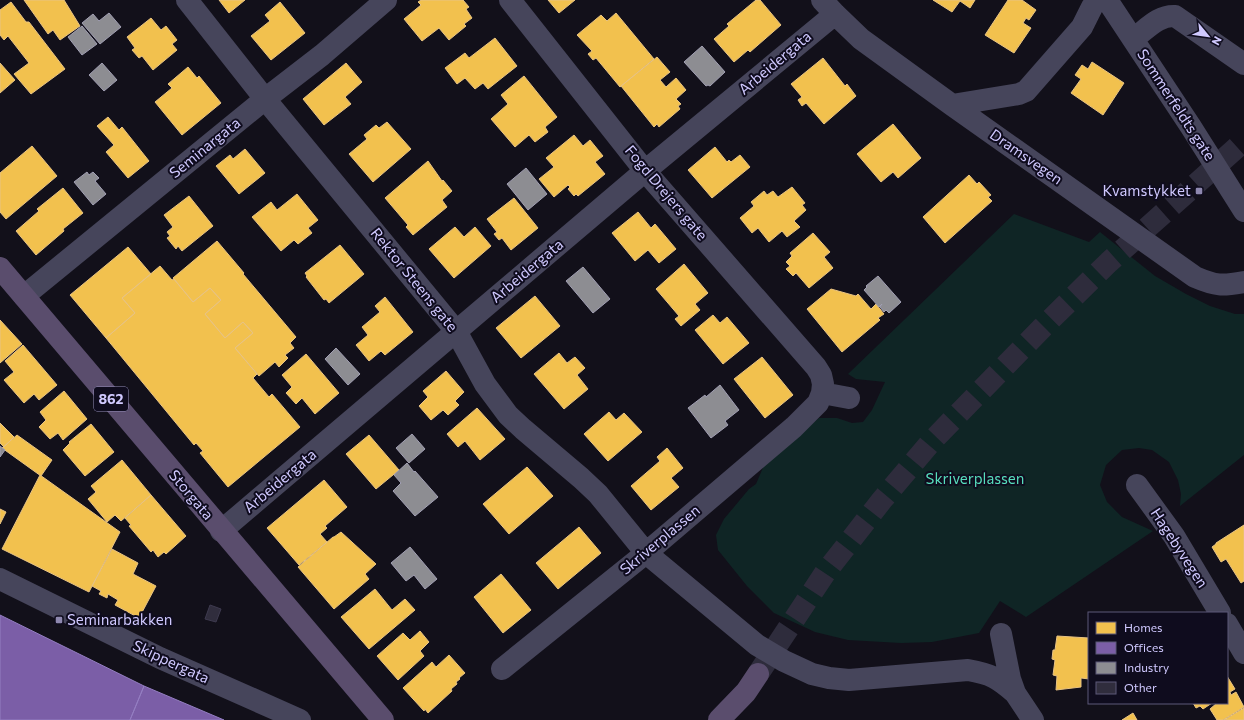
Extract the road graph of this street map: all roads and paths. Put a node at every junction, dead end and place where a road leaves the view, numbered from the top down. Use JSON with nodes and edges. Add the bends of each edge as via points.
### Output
{"nodes":[{"id":1,"x":186,"y":0,"type":"edge"},
{"id":2,"x":386,"y":0,"type":"edge"},
{"id":3,"x":510,"y":0,"type":"edge"},
{"id":4,"x":1100,"y":3,"type":"edge"},
{"id":5,"x":828,"y":7,"type":"edge"},
{"id":6,"x":1169,"y":8,"type":"edge"},
{"id":7,"x":1133,"y":39,"type":"junction"},
{"id":8,"x":1244,"y":64,"type":"edge"},
{"id":9,"x":265,"y":98,"type":"junction"},
{"id":10,"x":952,"y":105,"type":"junction"},
{"id":11,"x":645,"y":171,"type":"junction"},
{"id":12,"x":1244,"y":211,"type":"edge"},
{"id":13,"x":0,"y":268,"type":"edge"},
{"id":14,"x":1244,"y":282,"type":"edge"},
{"id":15,"x":24,"y":296,"type":"junction"},
{"id":16,"x":456,"y":331,"type":"junction"},
{"id":17,"x":822,"y":389,"type":"junction"},
{"id":18,"x":849,"y":398,"type":"dead end"},
{"id":19,"x":1137,"y":485,"type":"dead end"},
{"id":20,"x":221,"y":530,"type":"junction"},
{"id":21,"x":646,"y":552,"type":"junction"},
{"id":22,"x":0,"y":579,"type":"edge"},
{"id":23,"x":1219,"y":612,"type":"edge"},
{"id":24,"x":1228,"y":626,"type":"edge"},
{"id":25,"x":1001,"y":634,"type":"dead end"},
{"id":26,"x":1244,"y":653,"type":"edge"},
{"id":27,"x":502,"y":669,"type":"dead end"},
{"id":28,"x":758,"y":674,"type":"tunnel mouth"},
{"id":29,"x":746,"y":692,"type":"junction"},
{"id":30,"x":1015,"y":693,"type":"junction"},
{"id":31,"x":300,"y":720,"type":"edge"},
{"id":32,"x":383,"y":720,"type":"edge"},
{"id":33,"x":719,"y":720,"type":"edge"},
{"id":34,"x":731,"y":720,"type":"edge"},
{"id":35,"x":1033,"y":720,"type":"edge"}],
"edges":[{"from":1,"to":9,"type":"street","name":"Rektor Steens gate"},
{"from":2,"to":9,"type":"street","name":"Seminargata","via":[[322,55]]},
{"from":3,"to":11,"type":"street","name":"Fogd Drejers gate"},
{"from":4,"to":7,"type":"street","name":"Sommerfeldts gate"},
{"from":4,"to":10,"type":"street","via":[[1026,91]]},
{"from":5,"to":10,"type":"street","name":"Dramsvegen","via":[[861,39]]},
{"from":5,"to":11,"type":"street","name":"Arbeidergata"},
{"from":6,"to":7,"type":"street"},
{"from":6,"to":8,"type":"street"},
{"from":7,"to":12,"type":"street","name":"Sommerfeldts gate"},
{"from":9,"to":15,"type":"street","name":"Seminargata"},
{"from":9,"to":16,"type":"street","name":"Rektor Steens gate"},
{"from":10,"to":14,"type":"street","name":"Dramsvegen","via":[[1195,277],[1223,286]]},
{"from":11,"to":16,"type":"street","name":"Arbeidergata"},
{"from":11,"to":17,"type":"street","name":"Fogd Drejers gate","via":[[816,367],[821,375]]},
{"from":13,"to":15,"type":"main road","name":"Storgata","number":"862"},
{"from":15,"to":20,"type":"main road","name":"Storgata","number":"862"},
{"from":16,"to":20,"type":"street","name":"Arbeidergata"},
{"from":16,"to":21,"type":"street","name":"Rektor Steens gate","via":[[485,384],[508,415],[598,494]]},
{"from":17,"to":18,"type":"street"},
{"from":17,"to":21,"type":"street","name":"Skriverplassen","via":[[818,403],[794,427]]},
{"from":19,"to":23,"type":"street","name":"Hagebyvegen","via":[[1174,536]]},
{"from":20,"to":32,"type":"main road","name":"Storgata","number":"862"},
{"from":21,"to":27,"type":"street","name":"Skriverplassen"},
{"from":21,"to":30,"type":"street","name":"Rektor Steens gate","via":[[757,645],[812,674],[849,680],[968,670],[986,673]]},
{"from":22,"to":31,"type":"street","name":"Skippergata","via":[[160,658]]},
{"from":24,"to":26,"type":"street"},
{"from":25,"to":30,"type":"street"},
{"from":28,"to":29,"type":"main road"},
{"from":29,"to":33,"type":"main road"},
{"from":29,"to":34,"type":"main road"},
{"from":30,"to":35,"type":"street"}]}
